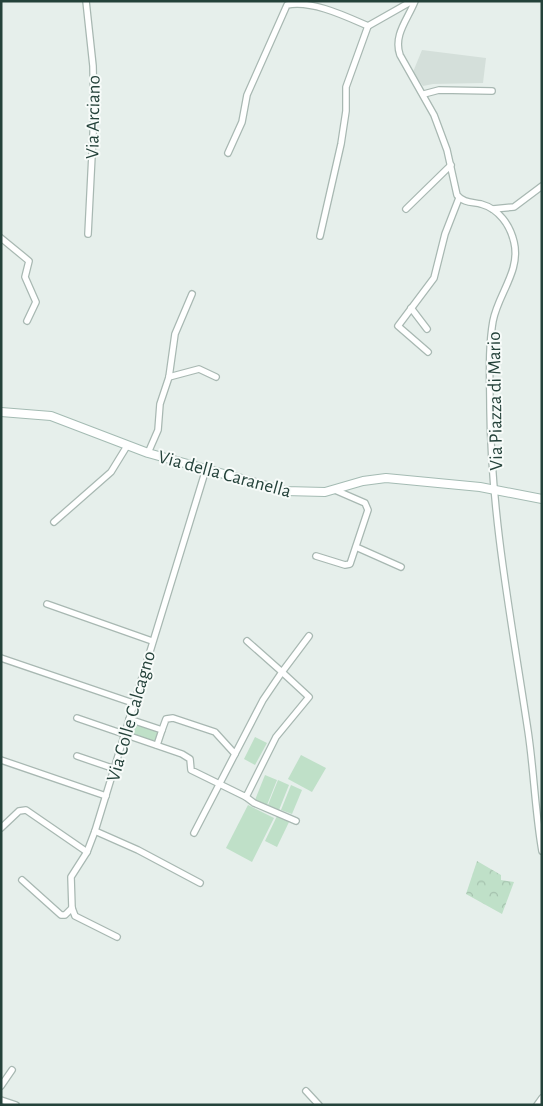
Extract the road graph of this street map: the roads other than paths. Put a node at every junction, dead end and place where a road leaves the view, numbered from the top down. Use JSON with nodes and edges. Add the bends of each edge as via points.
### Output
{"nodes":[{"id":1,"x":86,"y":1,"type":"edge"},
{"id":2,"x":413,"y":1,"type":"edge"},
{"id":3,"x":304,"y":2,"type":"edge"},
{"id":4,"x":368,"y":26,"type":"junction"},
{"id":5,"x":492,"y":91,"type":"dead end"},
{"id":6,"x":424,"y":94,"type":"junction"},
{"id":7,"x":228,"y":153,"type":"dead end"},
{"id":8,"x":451,"y":166,"type":"junction"},
{"id":9,"x":542,"y":186,"type":"edge"},
{"id":10,"x":459,"y":198,"type":"junction"},
{"id":11,"x":406,"y":209,"type":"dead end"},
{"id":12,"x":494,"y":209,"type":"junction"},
{"id":13,"x":88,"y":234,"type":"dead end"},
{"id":14,"x":320,"y":236,"type":"dead end"},
{"id":15,"x":1,"y":238,"type":"edge"},
{"id":16,"x":192,"y":294,"type":"dead end"},
{"id":17,"x":411,"y":308,"type":"junction"},
{"id":18,"x":27,"y":321,"type":"dead end"},
{"id":19,"x":427,"y":329,"type":"dead end"},
{"id":20,"x":428,"y":352,"type":"dead end"},
{"id":21,"x":169,"y":377,"type":"junction"},
{"id":22,"x":216,"y":377,"type":"dead end"},
{"id":23,"x":1,"y":412,"type":"edge"},
{"id":24,"x":127,"y":446,"type":"junction"},
{"id":25,"x":148,"y":452,"type":"junction"},
{"id":26,"x":206,"y":469,"type":"junction"},
{"id":27,"x":495,"y":489,"type":"junction"},
{"id":28,"x":335,"y":490,"type":"junction"},
{"id":29,"x":542,"y":499,"type":"edge"},
{"id":30,"x":54,"y":522,"type":"dead end"},
{"id":31,"x":356,"y":547,"type":"junction"},
{"id":32,"x":316,"y":556,"type":"dead end"},
{"id":33,"x":401,"y":567,"type":"dead end"},
{"id":34,"x":47,"y":604,"type":"dead end"},
{"id":35,"x":309,"y":636,"type":"dead end"},
{"id":36,"x":152,"y":641,"type":"junction"},
{"id":37,"x":247,"y":641,"type":"dead end"},
{"id":38,"x":1,"y":658,"type":"edge"},
{"id":39,"x":282,"y":672,"type":"junction"},
{"id":40,"x":133,"y":703,"type":"junction"},
{"id":41,"x":78,"y":718,"type":"dead end"},
{"id":42,"x":129,"y":719,"type":"junction"},
{"id":43,"x":162,"y":730,"type":"junction"},
{"id":44,"x":126,"y":734,"type":"junction"},
{"id":45,"x":157,"y":744,"type":"junction"},
{"id":46,"x":235,"y":754,"type":"junction"},
{"id":47,"x":77,"y":756,"type":"dead end"},
{"id":48,"x":1,"y":760,"type":"edge"},
{"id":49,"x":115,"y":769,"type":"junction"},
{"id":50,"x":220,"y":784,"type":"junction"},
{"id":51,"x":106,"y":796,"type":"junction"},
{"id":52,"x":246,"y":797,"type":"junction"},
{"id":53,"x":296,"y":821,"type":"dead end"},
{"id":54,"x":1,"y":828,"type":"edge"},
{"id":55,"x":95,"y":832,"type":"junction"},
{"id":56,"x":194,"y":833,"type":"dead end"},
{"id":57,"x":542,"y":851,"type":"edge"},
{"id":58,"x":87,"y":852,"type":"junction"},
{"id":59,"x":22,"y":880,"type":"dead end"},
{"id":60,"x":200,"y":883,"type":"dead end"},
{"id":61,"x":72,"y":908,"type":"junction"},
{"id":62,"x":117,"y":937,"type":"dead end"},
{"id":63,"x":12,"y":1070,"type":"dead end"},
{"id":64,"x":1,"y":1086,"type":"edge"},
{"id":65,"x":306,"y":1091,"type":"dead end"},
{"id":66,"x":542,"y":1098,"type":"edge"},
{"id":67,"x":1,"y":1100,"type":"edge"},
{"id":68,"x":16,"y":1105,"type":"edge"},
{"id":69,"x":318,"y":1105,"type":"edge"},
{"id":70,"x":537,"y":1105,"type":"edge"}],
"edges":[{"from":1,"to":13,"type":"street","name":"Via Arciano","via":[[94,115]]},
{"from":2,"to":4,"type":"street"},
{"from":2,"to":6,"type":"street","via":[[397,44],[402,60]]},
{"from":3,"to":4,"type":"street","via":[[325,7]]},
{"from":3,"to":7,"type":"street","via":[[289,4],[283,10],[247,95],[242,122]]},
{"from":4,"to":14,"type":"street","via":[[346,87],[341,144]]},
{"from":5,"to":6,"type":"street","via":[[439,90]]},
{"from":6,"to":8,"type":"street","via":[[442,134]]},
{"from":8,"to":10,"type":"street"},
{"from":8,"to":11,"type":"street"},
{"from":9,"to":12,"type":"street","via":[[514,206]]},
{"from":10,"to":12,"type":"street"},
{"from":10,"to":17,"type":"street","via":[[445,234],[435,276]]},
{"from":12,"to":27,"type":"street","name":"Via Piazza di Mario","via":[[510,232],[516,254],[513,270],[497,304],[492,330],[490,412]]},
{"from":15,"to":18,"type":"street","via":[[29,261],[25,277],[36,302]]},
{"from":16,"to":21,"type":"street","via":[[175,334]]},
{"from":17,"to":19,"type":"street"},
{"from":17,"to":20,"type":"street","via":[[398,327]]},
{"from":21,"to":22,"type":"street","via":[[197,369]]},
{"from":21,"to":25,"type":"street","via":[[160,404],[158,430]]},
{"from":23,"to":24,"type":"main road","name":"Via della Caranella","via":[[51,416]]},
{"from":24,"to":25,"type":"main road","name":"Via della Caranella"},
{"from":24,"to":30,"type":"street","via":[[111,472]]},
{"from":25,"to":26,"type":"main road","name":"Via della Caranella"},
{"from":26,"to":28,"type":"main road","name":"Via della Caranella","via":[[285,491],[316,493]]},
{"from":26,"to":36,"type":"street","name":"Via Colle Calcagno"},
{"from":27,"to":28,"type":"main road","name":"Via della Caranella","via":[[386,478]]},
{"from":27,"to":29,"type":"main road","name":"Via della Caranella"},
{"from":27,"to":57,"type":"street","name":"Via Piazza di Mario"},
{"from":28,"to":31,"type":"street","via":[[367,506]]},
{"from":31,"to":32,"type":"street","via":[[349,565]]},
{"from":31,"to":33,"type":"street"},
{"from":34,"to":36,"type":"street"},
{"from":35,"to":39,"type":"street"},
{"from":36,"to":40,"type":"street","name":"Via Colle Calcagno"},
{"from":37,"to":39,"type":"street"},
{"from":38,"to":40,"type":"street"},
{"from":39,"to":46,"type":"street","via":[[263,700]]},
{"from":39,"to":52,"type":"street","via":[[307,694],[308,700],[276,737]]},
{"from":40,"to":42,"type":"street","name":"Via Colle Calcagno"},
{"from":41,"to":44,"type":"street"},
{"from":42,"to":43,"type":"street"},
{"from":42,"to":44,"type":"street","name":"Via Colle Calcagno"},
{"from":43,"to":45,"type":"street"},
{"from":43,"to":46,"type":"street","via":[[167,718],[173,718],[215,732]]},
{"from":44,"to":45,"type":"street"},
{"from":44,"to":49,"type":"street","name":"Via Colle Calcagno"},
{"from":45,"to":50,"type":"street","via":[[187,757],[191,770]]},
{"from":46,"to":50,"type":"street"},
{"from":47,"to":49,"type":"street"},
{"from":48,"to":51,"type":"street"},
{"from":49,"to":51,"type":"street","name":"Via Colle Calcagno"},
{"from":50,"to":52,"type":"street"},
{"from":50,"to":56,"type":"street"},
{"from":51,"to":55,"type":"street","name":"Via Colle Calcagno"},
{"from":52,"to":53,"type":"street"},
{"from":54,"to":58,"type":"street","via":[[19,811],[26,810]]},
{"from":55,"to":58,"type":"street","name":"Via Colle Calcagno"},
{"from":55,"to":60,"type":"street","via":[[134,848]]},
{"from":58,"to":61,"type":"street","name":"Via Colle Calcagno","via":[[71,876]]},
{"from":59,"to":61,"type":"street","via":[[61,915]]},
{"from":61,"to":62,"type":"street","via":[[78,918]]},
{"from":63,"to":64,"type":"street"},
{"from":65,"to":69,"type":"street"},
{"from":66,"to":70,"type":"street"},
{"from":67,"to":68,"type":"street"}]}
